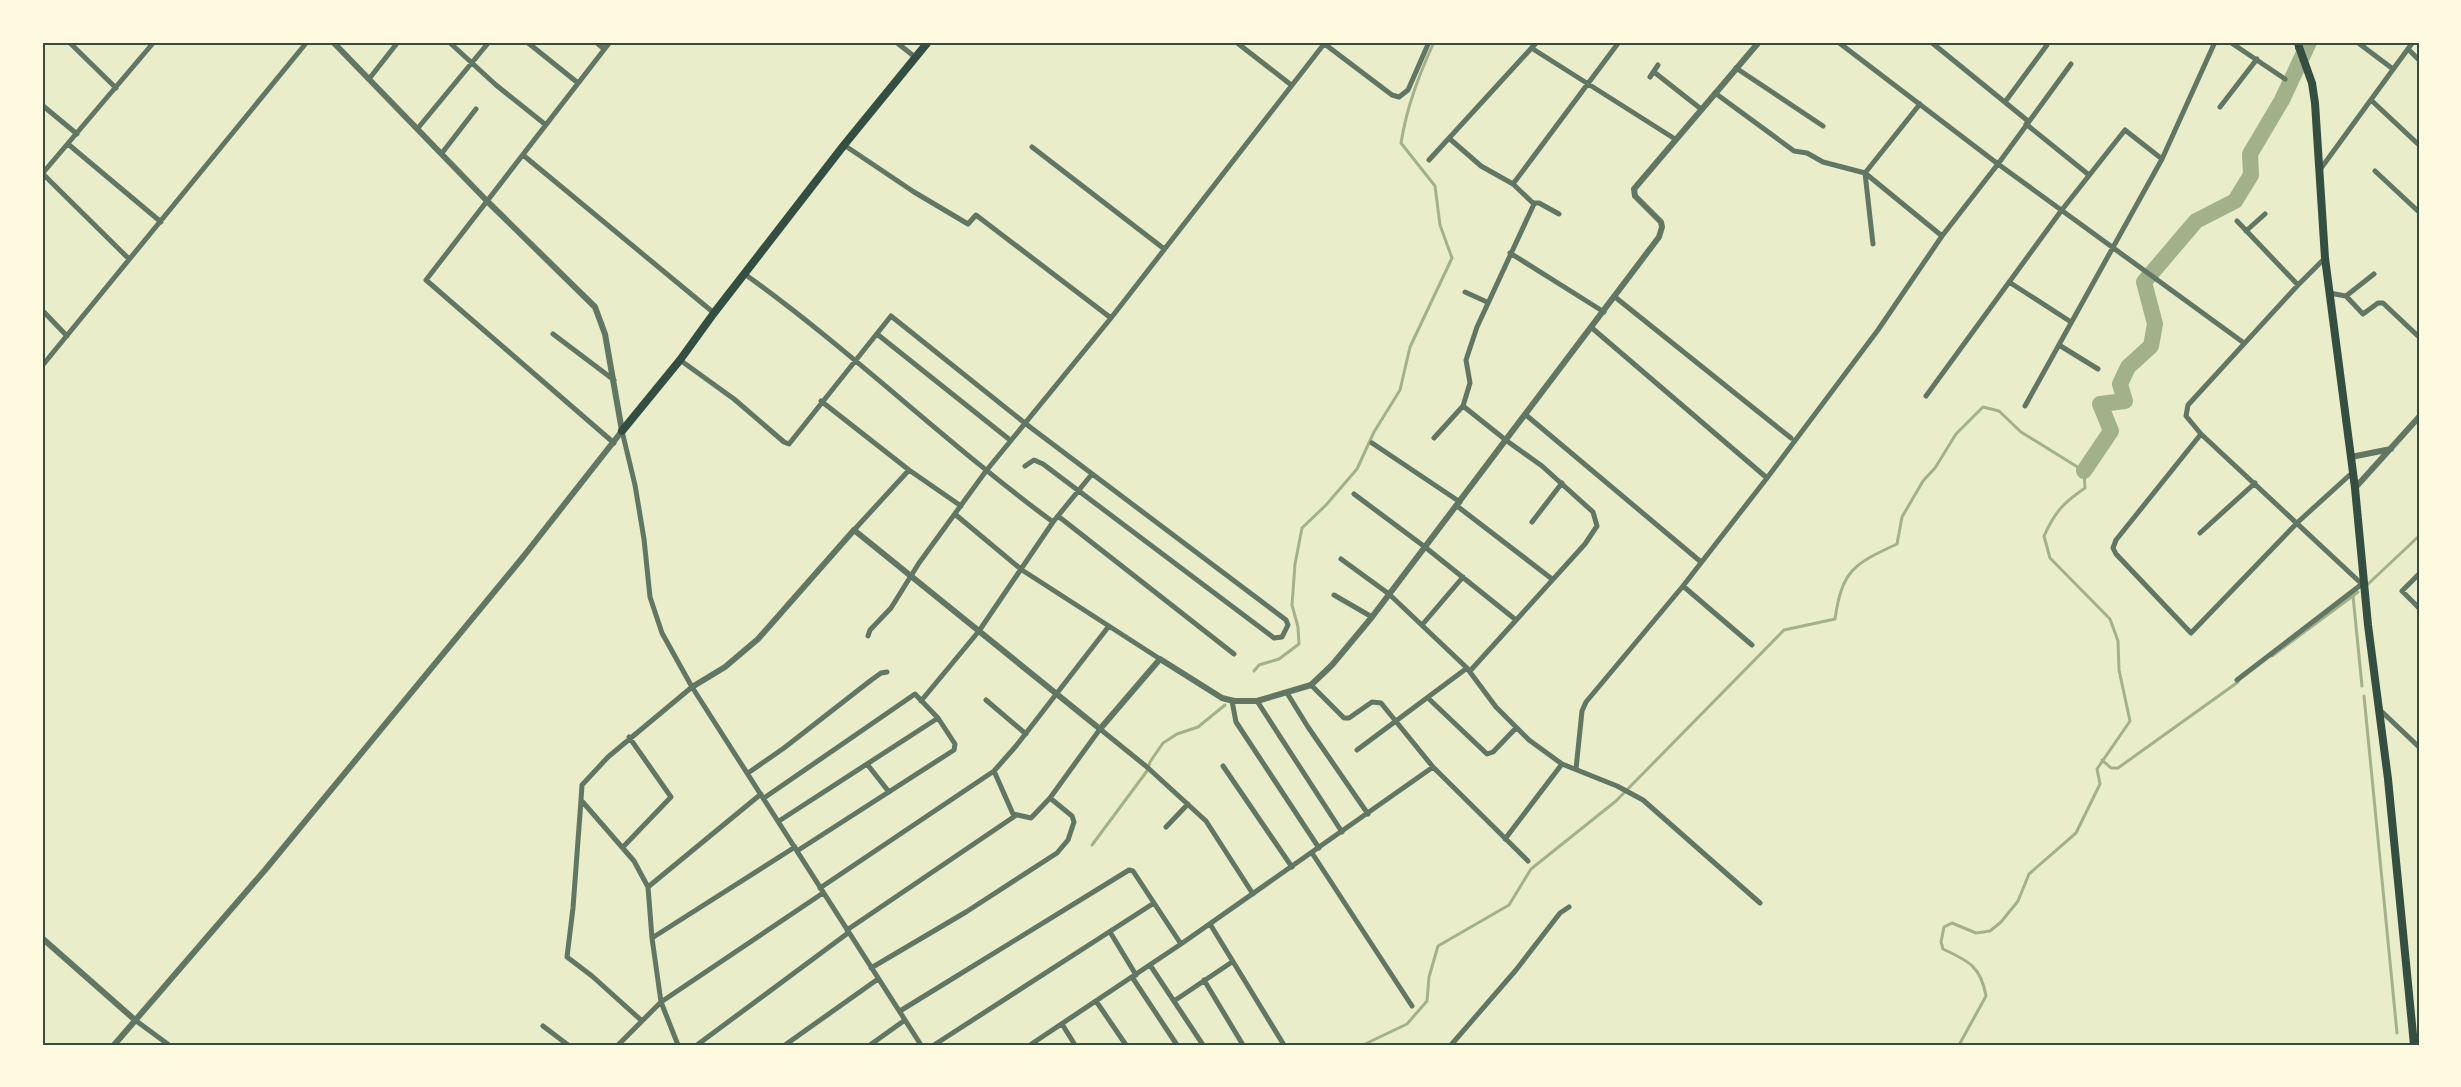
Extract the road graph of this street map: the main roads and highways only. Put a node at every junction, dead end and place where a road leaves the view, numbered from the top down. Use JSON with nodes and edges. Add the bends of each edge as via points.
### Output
{"nodes":[{"id":1,"x":928,"y":42,"type":"edge"},
{"id":2,"x":2298,"y":45,"type":"edge"},
{"id":3,"x":622,"y":431,"type":"road end"},
{"id":4,"x":2413,"y":1045,"type":"edge"}],
"edges":[{"from":1,"to":3,"type":"main road"},
{"from":2,"to":4,"type":"main road","via":[[2315,103],[2325,258],[2388,779]]}]}
